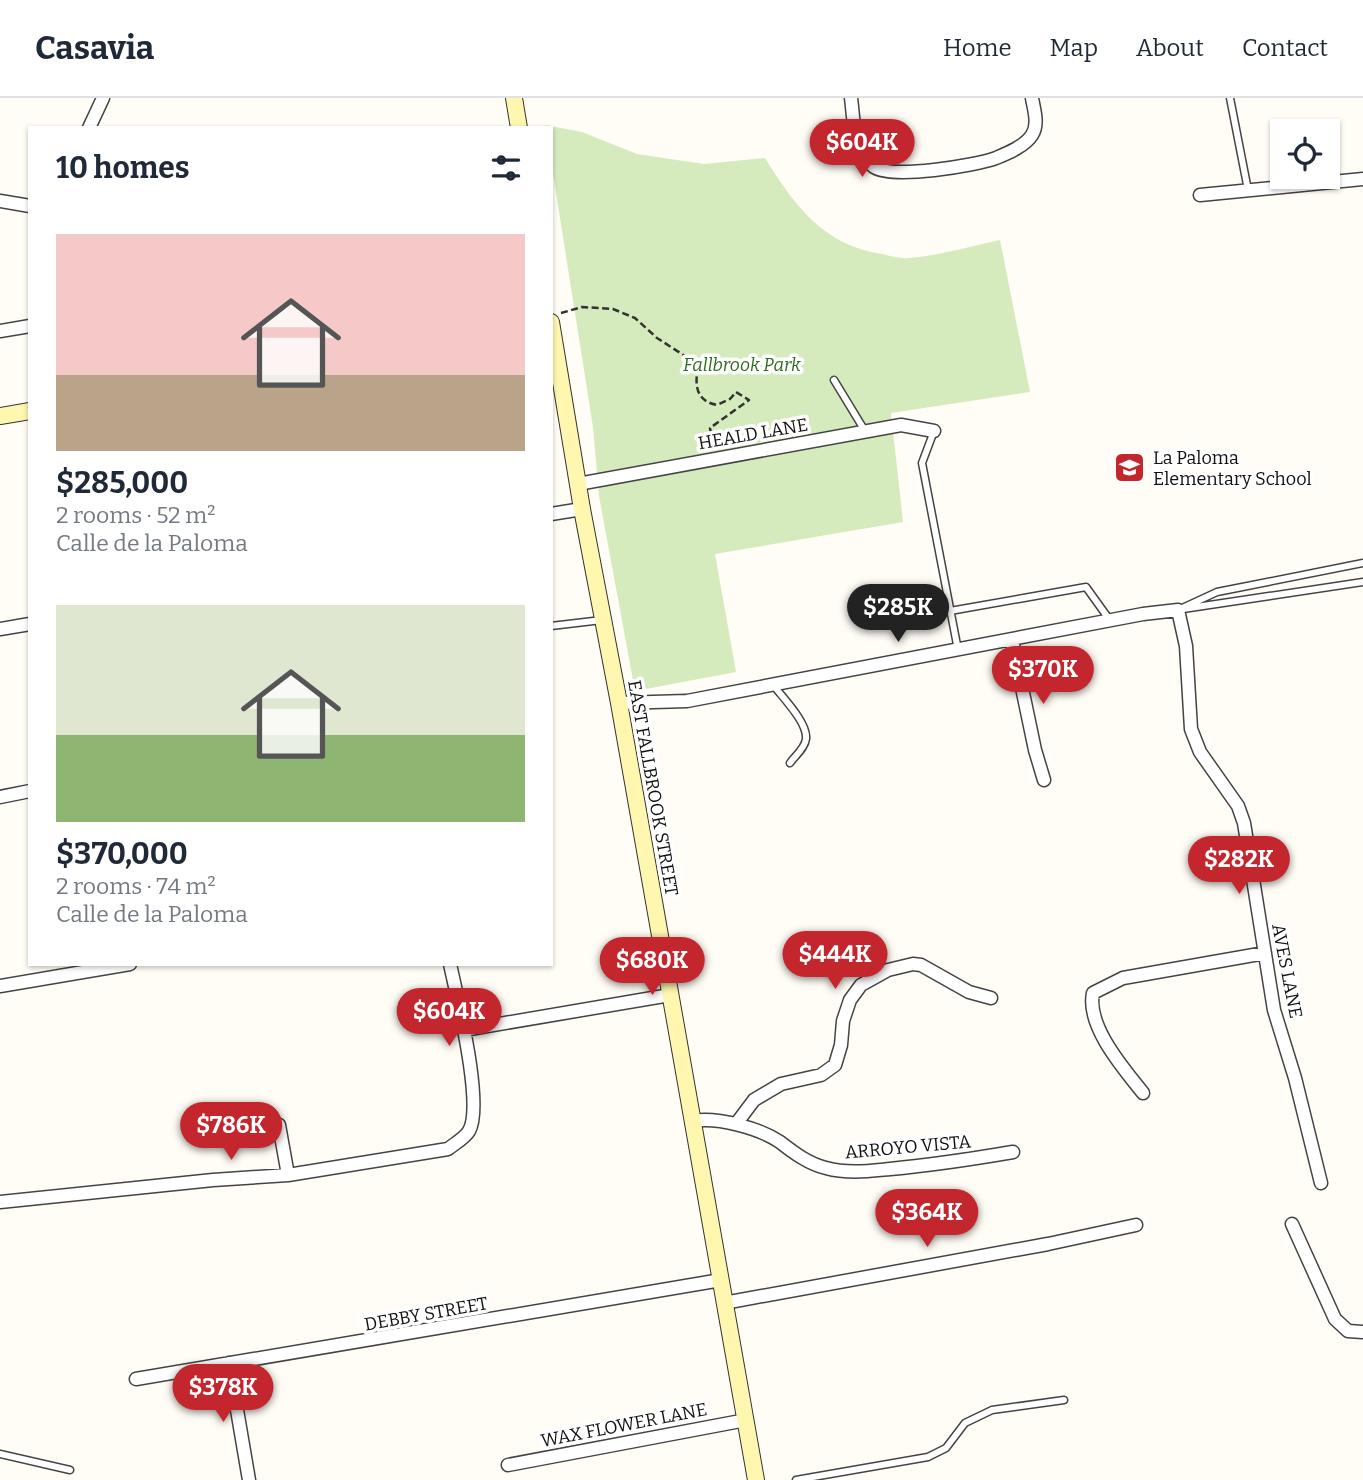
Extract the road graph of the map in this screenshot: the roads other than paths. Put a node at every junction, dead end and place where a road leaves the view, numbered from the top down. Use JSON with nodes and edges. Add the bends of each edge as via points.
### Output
{"nodes":[{"id":1,"x":103,"y":98,"type":"edge"},
{"id":2,"x":514,"y":98,"type":"edge"},
{"id":3,"x":851,"y":98,"type":"edge"},
{"id":4,"x":1032,"y":98,"type":"edge"},
{"id":5,"x":1230,"y":98,"type":"edge"},
{"id":6,"x":90,"y":126,"type":"edge"},
{"id":7,"x":519,"y":126,"type":"edge"},
{"id":8,"x":1363,"y":179,"type":"edge"},
{"id":9,"x":1248,"y":190,"type":"junction"},
{"id":10,"x":1200,"y":195,"type":"dead end"},
{"id":11,"x":0,"y":201,"type":"edge"},
{"id":12,"x":28,"y":206,"type":"edge"},
{"id":13,"x":28,"y":326,"type":"edge"},
{"id":14,"x":0,"y":331,"type":"edge"},
{"id":15,"x":553,"y":334,"type":"edge"},
{"id":16,"x":834,"y":380,"type":"dead end"},
{"id":17,"x":28,"y":411,"type":"edge"},
{"id":18,"x":0,"y":416,"type":"edge"},
{"id":19,"x":934,"y":431,"type":"joint"},
{"id":20,"x":866,"y":432,"type":"junction"},
{"id":21,"x":578,"y":484,"type":"junction"},
{"id":22,"x":582,"y":509,"type":"junction"},
{"id":23,"x":553,"y":514,"type":"edge"},
{"id":24,"x":1363,"y":563,"type":"edge"},
{"id":25,"x":1363,"y":582,"type":"edge"},
{"id":26,"x":1178,"y":610,"type":"junction"},
{"id":27,"x":950,"y":611,"type":"junction"},
{"id":28,"x":603,"y":619,"type":"junction"},
{"id":29,"x":1110,"y":621,"type":"junction"},
{"id":30,"x":28,"y":624,"type":"edge"},
{"id":31,"x":553,"y":626,"type":"edge"},
{"id":32,"x":0,"y":629,"type":"edge"},
{"id":33,"x":1012,"y":640,"type":"junction"},
{"id":34,"x":958,"y":650,"type":"junction"},
{"id":35,"x":772,"y":684,"type":"junction"},
{"id":36,"x":619,"y":703,"type":"junction"},
{"id":37,"x":790,"y":763,"type":"dead end"},
{"id":38,"x":1044,"y":780,"type":"dead end"},
{"id":39,"x":28,"y":791,"type":"edge"},
{"id":40,"x":0,"y":797,"type":"edge"},
{"id":41,"x":1265,"y":953,"type":"junction"},
{"id":42,"x":118,"y":966,"type":"edge"},
{"id":43,"x":450,"y":966,"type":"edge"},
{"id":44,"x":0,"y":986,"type":"edge"},
{"id":45,"x":670,"y":995,"type":"junction"},
{"id":46,"x":991,"y":999,"type":"dead end"},
{"id":47,"x":464,"y":1030,"type":"junction"},
{"id":48,"x":1143,"y":1093,"type":"dead end"},
{"id":49,"x":693,"y":1121,"type":"junction"},
{"id":50,"x":736,"y":1124,"type":"junction"},
{"id":51,"x":279,"y":1125,"type":"dead end"},
{"id":52,"x":1013,"y":1152,"type":"dead end"},
{"id":53,"x":288,"y":1175,"type":"junction"},
{"id":54,"x":1321,"y":1183,"type":"dead end"},
{"id":55,"x":0,"y":1202,"type":"edge"},
{"id":56,"x":1292,"y":1224,"type":"dead end"},
{"id":57,"x":1136,"y":1225,"type":"dead end"},
{"id":58,"x":721,"y":1280,"type":"junction"},
{"id":59,"x":724,"y":1303,"type":"junction"},
{"id":60,"x":1363,"y":1332,"type":"edge"},
{"id":61,"x":229,"y":1363,"type":"junction"},
{"id":62,"x":136,"y":1379,"type":"dead end"},
{"id":63,"x":1064,"y":1400,"type":"dead end"},
{"id":64,"x":746,"y":1420,"type":"junction"},
{"id":65,"x":0,"y":1454,"type":"edge"},
{"id":66,"x":508,"y":1465,"type":"dead end"},
{"id":67,"x":70,"y":1470,"type":"dead end"},
{"id":68,"x":249,"y":1480,"type":"edge"},
{"id":69,"x":756,"y":1480,"type":"edge"},
{"id":70,"x":796,"y":1480,"type":"edge"}],
"edges":[{"from":1,"to":6,"type":"street"},
{"from":2,"to":7,"type":"main road"},
{"from":3,"to":4,"type":"street","via":[[860,152],[875,168],[909,174],[995,158],[1022,145],[1036,124]]},
{"from":5,"to":9,"type":"lane"},
{"from":8,"to":9,"type":"street"},
{"from":9,"to":10,"type":"street"},
{"from":11,"to":12,"type":"street"},
{"from":13,"to":14,"type":"street"},
{"from":15,"to":21,"type":"main road","name":"EAST FALLBROOK STREET"},
{"from":16,"to":20,"type":"lane"},
{"from":17,"to":18,"type":"main road"},
{"from":19,"to":20,"type":"street","name":"HEALD LANE","via":[[901,425]]},
{"from":19,"to":27,"type":"lane","via":[[922,463]]},
{"from":20,"to":21,"type":"street","name":"HEALD LANE"},
{"from":21,"to":22,"type":"main road","name":"EAST FALLBROOK STREET"},
{"from":22,"to":23,"type":"street"},
{"from":22,"to":28,"type":"main road","name":"EAST FALLBROOK STREET"},
{"from":24,"to":26,"type":"lane","via":[[1217,592]]},
{"from":25,"to":26,"type":"lane"},
{"from":26,"to":29,"type":"street"},
{"from":26,"to":41,"type":"street","name":"AVES LANE","via":[[1186,646],[1191,729],[1244,823]]},
{"from":27,"to":29,"type":"lane","via":[[1087,587]]},
{"from":27,"to":34,"type":"lane"},
{"from":28,"to":31,"type":"lane"},
{"from":28,"to":36,"type":"main road","name":"EAST FALLBROOK STREET"},
{"from":29,"to":33,"type":"street"},
{"from":30,"to":32,"type":"street"},
{"from":33,"to":34,"type":"street"},
{"from":33,"to":38,"type":"street"},
{"from":34,"to":35,"type":"street"},
{"from":35,"to":36,"type":"street","via":[[687,701]]},
{"from":35,"to":37,"type":"lane","via":[[805,732],[804,744]]},
{"from":36,"to":45,"type":"main road","name":"EAST FALLBROOK STREET"},
{"from":39,"to":40,"type":"street"},
{"from":41,"to":48,"type":"street","via":[[1123,978],[1093,993],[1091,1002],[1105,1040]]},
{"from":41,"to":54,"type":"street","name":"AVES LANE","via":[[1274,1010]]},
{"from":42,"to":44,"type":"street"},
{"from":43,"to":47,"type":"street"},
{"from":45,"to":47,"type":"street"},
{"from":45,"to":49,"type":"main road","name":"EAST FALLBROOK STREET"},
{"from":46,"to":50,"type":"street","via":[[921,965],[888,970],[861,985],[850,1000],[835,1065],[821,1075],[781,1084],[754,1100]]},
{"from":47,"to":53,"type":"street","via":[[475,1108],[469,1132],[448,1149]]},
{"from":49,"to":50,"type":"street","name":"ARROYO VISTA"},
{"from":49,"to":58,"type":"main road","name":"EAST FALLBROOK STREET"},
{"from":50,"to":52,"type":"street","name":"ARROYO VISTA","via":[[778,1141],[824,1168],[848,1172],[944,1164]]},
{"from":51,"to":53,"type":"street"},
{"from":53,"to":55,"type":"street"},
{"from":56,"to":60,"type":"street","via":[[1335,1319],[1348,1331]]},
{"from":57,"to":59,"type":"street"},
{"from":58,"to":59,"type":"main road","name":"EAST FALLBROOK STREET"},
{"from":58,"to":61,"type":"street","name":"DEBBY STREET"},
{"from":59,"to":64,"type":"main road","name":"EAST FALLBROOK STREET"},
{"from":61,"to":62,"type":"street","name":"DEBBY STREET"},
{"from":61,"to":68,"type":"street"},
{"from":63,"to":70,"type":"lane","via":[[992,1410],[965,1423],[946,1448],[928,1457]]},
{"from":64,"to":66,"type":"street","name":"WAX FLOWER LANE"},
{"from":64,"to":69,"type":"main road","name":"EAST FALLBROOK STREET"},
{"from":65,"to":67,"type":"lane"}]}
